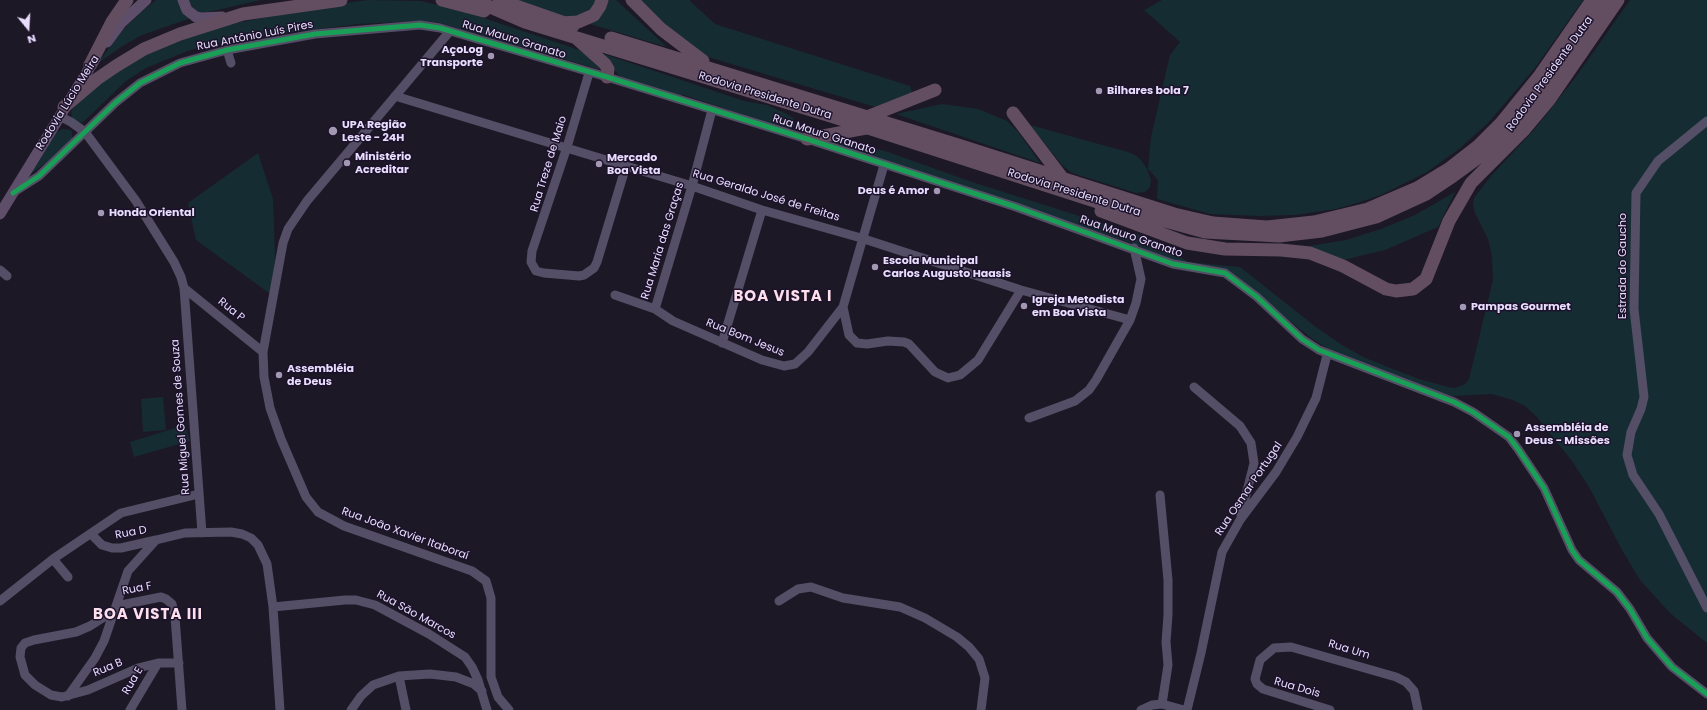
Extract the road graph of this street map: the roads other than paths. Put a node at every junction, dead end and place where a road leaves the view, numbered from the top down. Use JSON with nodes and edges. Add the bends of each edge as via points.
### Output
{"nodes":[{"id":1,"x":127,"y":0,"type":"edge"},
{"id":2,"x":146,"y":0,"type":"edge"},
{"id":3,"x":183,"y":0,"type":"edge"},
{"id":4,"x":341,"y":0,"type":"edge"},
{"id":5,"x":442,"y":0,"type":"edge"},
{"id":6,"x":474,"y":0,"type":"edge"},
{"id":7,"x":499,"y":0,"type":"edge"},
{"id":8,"x":602,"y":0,"type":"edge"},
{"id":9,"x":632,"y":0,"type":"edge"},
{"id":10,"x":1592,"y":0,"type":"edge"},
{"id":11,"x":1604,"y":0,"type":"edge"},
{"id":12,"x":1618,"y":0,"type":"edge"},
{"id":13,"x":243,"y":14,"type":"junction"},
{"id":14,"x":525,"y":22,"type":"junction"},
{"id":15,"x":561,"y":23,"type":"junction"},
{"id":16,"x":450,"y":31,"type":"junction"},
{"id":17,"x":573,"y":36,"type":"junction"},
{"id":18,"x":228,"y":50,"type":"junction"},
{"id":19,"x":231,"y":63,"type":"dead end"},
{"id":20,"x":90,"y":65,"type":"junction"},
{"id":21,"x":718,"y":70,"type":"junction"},
{"id":22,"x":589,"y":73,"type":"junction"},
{"id":23,"x":607,"y":77,"type":"junction"},
{"id":24,"x":935,"y":90,"type":"dead end"},
{"id":25,"x":395,"y":96,"type":"junction"},
{"id":26,"x":712,"y":110,"type":"junction"},
{"id":27,"x":62,"y":112,"type":"junction"},
{"id":28,"x":1013,"y":113,"type":"dead end"},
{"id":29,"x":1707,"y":121,"type":"edge"},
{"id":30,"x":867,"y":122,"type":"junction"},
{"id":31,"x":84,"y":132,"type":"junction"},
{"id":32,"x":807,"y":139,"type":"junction"},
{"id":33,"x":567,"y":147,"type":"junction"},
{"id":34,"x":884,"y":165,"type":"junction"},
{"id":35,"x":626,"y":166,"type":"junction"},
{"id":36,"x":996,"y":168,"type":"junction"},
{"id":37,"x":1063,"y":179,"type":"junction"},
{"id":38,"x":692,"y":186,"type":"junction"},
{"id":39,"x":13,"y":193,"type":"junction"},
{"id":40,"x":762,"y":210,"type":"junction"},
{"id":41,"x":0,"y":214,"type":"edge"},
{"id":42,"x":861,"y":238,"type":"junction"},
{"id":43,"x":1134,"y":248,"type":"junction"},
{"id":44,"x":0,"y":270,"type":"edge"},
{"id":45,"x":7,"y":276,"type":"dead end"},
{"id":46,"x":184,"y":288,"type":"junction"},
{"id":47,"x":1021,"y":290,"type":"junction"},
{"id":48,"x":615,"y":295,"type":"dead end"},
{"id":49,"x":843,"y":307,"type":"junction"},
{"id":50,"x":655,"y":309,"type":"junction"},
{"id":51,"x":1130,"y":320,"type":"junction"},
{"id":52,"x":722,"y":343,"type":"junction"},
{"id":53,"x":263,"y":352,"type":"junction"},
{"id":54,"x":1328,"y":355,"type":"junction"},
{"id":55,"x":1194,"y":387,"type":"dead end"},
{"id":56,"x":1029,"y":418,"type":"dead end"},
{"id":57,"x":199,"y":494,"type":"junction"},
{"id":58,"x":1160,"y":495,"type":"dead end"},
{"id":59,"x":1240,"y":520,"type":"junction"},
{"id":60,"x":202,"y":532,"type":"junction"},
{"id":61,"x":91,"y":534,"type":"junction"},
{"id":62,"x":156,"y":540,"type":"junction"},
{"id":63,"x":53,"y":559,"type":"junction"},
{"id":64,"x":68,"y":577,"type":"dead end"},
{"id":65,"x":0,"y":601,"type":"edge"},
{"id":66,"x":779,"y":601,"type":"dead end"},
{"id":67,"x":115,"y":608,"type":"junction"},
{"id":68,"x":273,"y":608,"type":"junction"},
{"id":69,"x":1707,"y":608,"type":"edge"},
{"id":70,"x":158,"y":663,"type":"junction"},
{"id":71,"x":179,"y":663,"type":"junction"},
{"id":72,"x":1258,"y":663,"type":"joint"},
{"id":73,"x":474,"y":671,"type":"junction"},
{"id":74,"x":490,"y":672,"type":"junction"},
{"id":75,"x":399,"y":676,"type":"junction"},
{"id":76,"x":465,"y":680,"type":"junction"},
{"id":77,"x":78,"y":682,"type":"junction"},
{"id":78,"x":93,"y":687,"type":"junction"},
{"id":79,"x":484,"y":691,"type":"junction"},
{"id":80,"x":1707,"y":694,"type":"edge"},
{"id":81,"x":63,"y":696,"type":"junction"},
{"id":82,"x":1162,"y":704,"type":"junction"},
{"id":83,"x":130,"y":710,"type":"edge"},
{"id":84,"x":182,"y":710,"type":"edge"},
{"id":85,"x":280,"y":710,"type":"edge"},
{"id":86,"x":351,"y":710,"type":"edge"},
{"id":87,"x":406,"y":710,"type":"edge"},
{"id":88,"x":487,"y":710,"type":"edge"},
{"id":89,"x":491,"y":710,"type":"edge"},
{"id":90,"x":509,"y":710,"type":"edge"},
{"id":91,"x":981,"y":710,"type":"edge"},
{"id":92,"x":1141,"y":710,"type":"edge"},
{"id":93,"x":1184,"y":710,"type":"edge"},
{"id":94,"x":1187,"y":710,"type":"edge"},
{"id":95,"x":1330,"y":710,"type":"edge"},
{"id":96,"x":1418,"y":710,"type":"edge"}],
"edges":[{"from":1,"to":20,"type":"highway","via":[[112,22]]},
{"from":2,"to":20,"type":"main road","name":"Rodovia Lúcio Meira","via":[[121,23]]},
{"from":3,"to":13,"type":"main road","via":[[187,10],[201,18]]},
{"from":4,"to":13,"type":"highway"},
{"from":5,"to":14,"type":"highway"},
{"from":6,"to":14,"type":"highway","name":"Rodovia Presidente Dutra"},
{"from":7,"to":15,"type":"highway","name":"Rodovia Presidente Dutra"},
{"from":8,"to":15,"type":"highway","via":[[598,10],[586,19]]},
{"from":9,"to":21,"type":"highway","via":[[661,29]]},
{"from":10,"to":37,"type":"highway","name":"Rodovia Presidente Dutra","via":[[1527,92],[1477,148],[1435,178],[1402,196],[1368,209],[1300,224],[1267,227],[1231,225],[1174,214]]},
{"from":11,"to":36,"type":"highway","name":"Rodovia Presidente Dutra","via":[[1531,103],[1505,134],[1475,161],[1441,185],[1406,204],[1358,223],[1322,231],[1279,236],[1206,232],[1107,205]]},
{"from":12,"to":36,"type":"highway","via":[[1550,100],[1471,183],[1446,227],[1426,279],[1413,289],[1386,289],[1343,266],[1310,253],[1225,249],[1186,243]]},
{"from":13,"to":27,"type":"highway","via":[[180,34],[144,49],[97,79]]},
{"from":14,"to":17,"type":"highway","name":"Rodovia Presidente Dutra"},
{"from":15,"to":21,"type":"highway","name":"Rodovia Presidente Dutra"},
{"from":16,"to":18,"type":"street","name":"Rua Antônio Luís Pires","via":[[425,25],[389,26],[316,34]]},
{"from":16,"to":22,"type":"street","name":"Rua Mauro Granato"},
{"from":16,"to":25,"type":"street","name":"Rua João Xavier Itaboraí"},
{"from":17,"to":23,"type":"highway","via":[[605,64],[608,69]]},
{"from":17,"to":30,"type":"highway","name":"Rodovia Presidente Dutra"},
{"from":18,"to":19,"type":"street"},
{"from":18,"to":31,"type":"street","name":"Rua Antônio Luís Pires","via":[[180,63],[153,76],[115,103]]},
{"from":20,"to":27,"type":"main road","name":"Rodovia Lúcio Meira"},
{"from":21,"to":30,"type":"highway","name":"Rodovia Presidente Dutra"},
{"from":22,"to":23,"type":"street","name":"Rua Mauro Granato"},
{"from":22,"to":33,"type":"street","name":"Rua Treze de Maio"},
{"from":23,"to":26,"type":"street","name":"Rua Mauro Granato"},
{"from":24,"to":30,"type":"highway"},
{"from":25,"to":33,"type":"street","name":"Rua Geraldo José de Freitas"},
{"from":25,"to":53,"type":"street","name":"Rua João Xavier Itaboraí","via":[[307,201],[288,229],[283,243]]},
{"from":26,"to":32,"type":"street","name":"Rua Mauro Granato"},
{"from":26,"to":38,"type":"street","name":"Rua Maria das Graças"},
{"from":27,"to":31,"type":"street","name":"Rua Miguel Gomes de Souza"},
{"from":27,"to":39,"type":"main road","name":"Rodovia Lúcio Meira"},
{"from":28,"to":37,"type":"highway"},
{"from":29,"to":69,"type":"street","name":"Estrada do Gaucho","via":[[1658,161],[1636,193],[1634,309],[1644,397],[1631,432],[1627,455],[1634,476],[1659,514]]},
{"from":30,"to":32,"type":"highway"},
{"from":30,"to":36,"type":"highway","name":"Rodovia Presidente Dutra"},
{"from":30,"to":37,"type":"highway","name":"Rodovia Presidente Dutra"},
{"from":31,"to":39,"type":"street","name":"Rua Antônio Luís Pires","via":[[38,176]]},
{"from":31,"to":46,"type":"street","name":"Rua Miguel Gomes de Souza","via":[[136,200],[174,262]]},
{"from":32,"to":34,"type":"street","name":"Rua Mauro Granato"},
{"from":33,"to":35,"type":"street","name":"Rua Geraldo José de Freitas"},
{"from":33,"to":35,"type":"street","name":"Rua Treze de Maio","via":[[532,251],[531,262],[536,270],[544,273],[579,276],[590,272],[597,262]]},
{"from":34,"to":42,"type":"street","name":"Rua Bom Jesus"},
{"from":34,"to":43,"type":"street","name":"Rua Mauro Granato"},
{"from":35,"to":38,"type":"street","name":"Rua Geraldo José de Freitas"},
{"from":38,"to":40,"type":"street","name":"Rua Geraldo José de Freitas"},
{"from":38,"to":50,"type":"street","name":"Rua Maria das Graças"},
{"from":39,"to":41,"type":"main road","name":"Rodovia Lúcio Meira"},
{"from":40,"to":42,"type":"street","name":"Rua Geraldo José de Freitas"},
{"from":40,"to":52,"type":"street"},
{"from":42,"to":47,"type":"street","name":"Rua Geraldo José de Freitas"},
{"from":42,"to":49,"type":"street","name":"Rua Bom Jesus"},
{"from":43,"to":51,"type":"street","via":[[1141,280]]},
{"from":43,"to":54,"type":"street","name":"Rua Mauro Granato","via":[[1187,268],[1228,275],[1257,297],[1311,346]]},
{"from":44,"to":45,"type":"street"},
{"from":46,"to":53,"type":"street","name":"Rua P"},
{"from":46,"to":57,"type":"street","name":"Rua Miguel Gomes de Souza"},
{"from":47,"to":49,"type":"street","via":[[978,360],[960,375],[948,378],[935,372],[909,344],[904,342],[857,343],[849,335]]},
{"from":47,"to":51,"type":"street","name":"Rua Geraldo José de Freitas"},
{"from":48,"to":50,"type":"street","name":"Rua Bom Jesus"},
{"from":49,"to":52,"type":"street","name":"Rua Bom Jesus","via":[[800,361],[790,366],[762,360]]},
{"from":50,"to":52,"type":"street","name":"Rua Bom Jesus"},
{"from":51,"to":56,"type":"street","via":[[1084,396]]},
{"from":53,"to":74,"type":"street","name":"Rua João Xavier Itaboraí","via":[[265,387],[270,408],[310,503],[318,512],[338,524],[464,568],[483,578],[491,598]]},
{"from":54,"to":59,"type":"street","name":"Rua Osmar Portugal","via":[[1316,398],[1297,437],[1274,476]]},
{"from":54,"to":80,"type":"street","name":"Rua Mauro Granato","via":[[1454,402],[1483,418],[1509,437],[1544,488],[1579,560],[1617,592],[1647,638],[1672,667]]},
{"from":55,"to":59,"type":"street","via":[[1240,426],[1251,443],[1254,456],[1253,470]]},
{"from":57,"to":60,"type":"street","name":"Rua Miguel Gomes de Souza"},
{"from":57,"to":61,"type":"street","via":[[121,513]]},
{"from":58,"to":82,"type":"street","via":[[1168,580],[1168,664]]},
{"from":59,"to":94,"type":"street","name":"Rua Osmar Portugal","via":[[1220,557]]},
{"from":60,"to":62,"type":"street","name":"Rua D","via":[[176,534]]},
{"from":60,"to":68,"type":"street","via":[[242,534],[258,545],[267,564]]},
{"from":61,"to":62,"type":"street","name":"Rua D","via":[[102,545],[112,548]]},
{"from":61,"to":63,"type":"street"},
{"from":62,"to":67,"type":"street","name":"Rua B","via":[[128,571]]},
{"from":63,"to":64,"type":"street"},
{"from":63,"to":65,"type":"street"},
{"from":66,"to":91,"type":"street","via":[[798,589],[811,587],[843,598],[900,607],[924,618],[956,637],[979,658],[985,678]]},
{"from":67,"to":71,"type":"street","name":"Rua F","via":[[161,597],[170,601],[174,609]]},
{"from":67,"to":77,"type":"street","name":"Rua B","via":[[108,634]]},
{"from":67,"to":81,"type":"street","via":[[81,630],[34,640],[21,648],[20,664],[24,675],[51,695]]},
{"from":68,"to":73,"type":"street","name":"Rua São Marcos","via":[[345,600],[366,602],[429,634],[464,657]]},
{"from":68,"to":85,"type":"street"},
{"from":70,"to":71,"type":"street","name":"Rua E"},
{"from":70,"to":78,"type":"street","name":"Rua B","via":[[138,668]]},
{"from":70,"to":83,"type":"street","name":"Rua E"},
{"from":71,"to":84,"type":"street"},
{"from":72,"to":95,"type":"street","name":"Rua Dois","via":[[1256,681],[1265,691]]},
{"from":72,"to":96,"type":"street","name":"Rua Um","via":[[1268,651],[1277,647],[1297,648],[1316,653],[1401,679],[1414,691]]},
{"from":73,"to":74,"type":"street"},
{"from":73,"to":76,"type":"street"},
{"from":73,"to":79,"type":"street","name":"Rua São Marcos"},
{"from":73,"to":79,"type":"street"},
{"from":74,"to":79,"type":"street","name":"Rua João Xavier Itaboraí"},
{"from":74,"to":90,"type":"street","via":[[498,697]]},
{"from":75,"to":76,"type":"street","via":[[430,674]]},
{"from":75,"to":86,"type":"street","via":[[373,685]]},
{"from":75,"to":87,"type":"street"},
{"from":76,"to":79,"type":"street"},
{"from":77,"to":78,"type":"street","via":[[81,689]]},
{"from":77,"to":81,"type":"street","name":"Rua B"},
{"from":78,"to":81,"type":"street","name":"Rua B"},
{"from":79,"to":88,"type":"street"},
{"from":79,"to":89,"type":"street"},
{"from":79,"to":90,"type":"street"},
{"from":82,"to":92,"type":"street"},
{"from":82,"to":93,"type":"street"}]}
